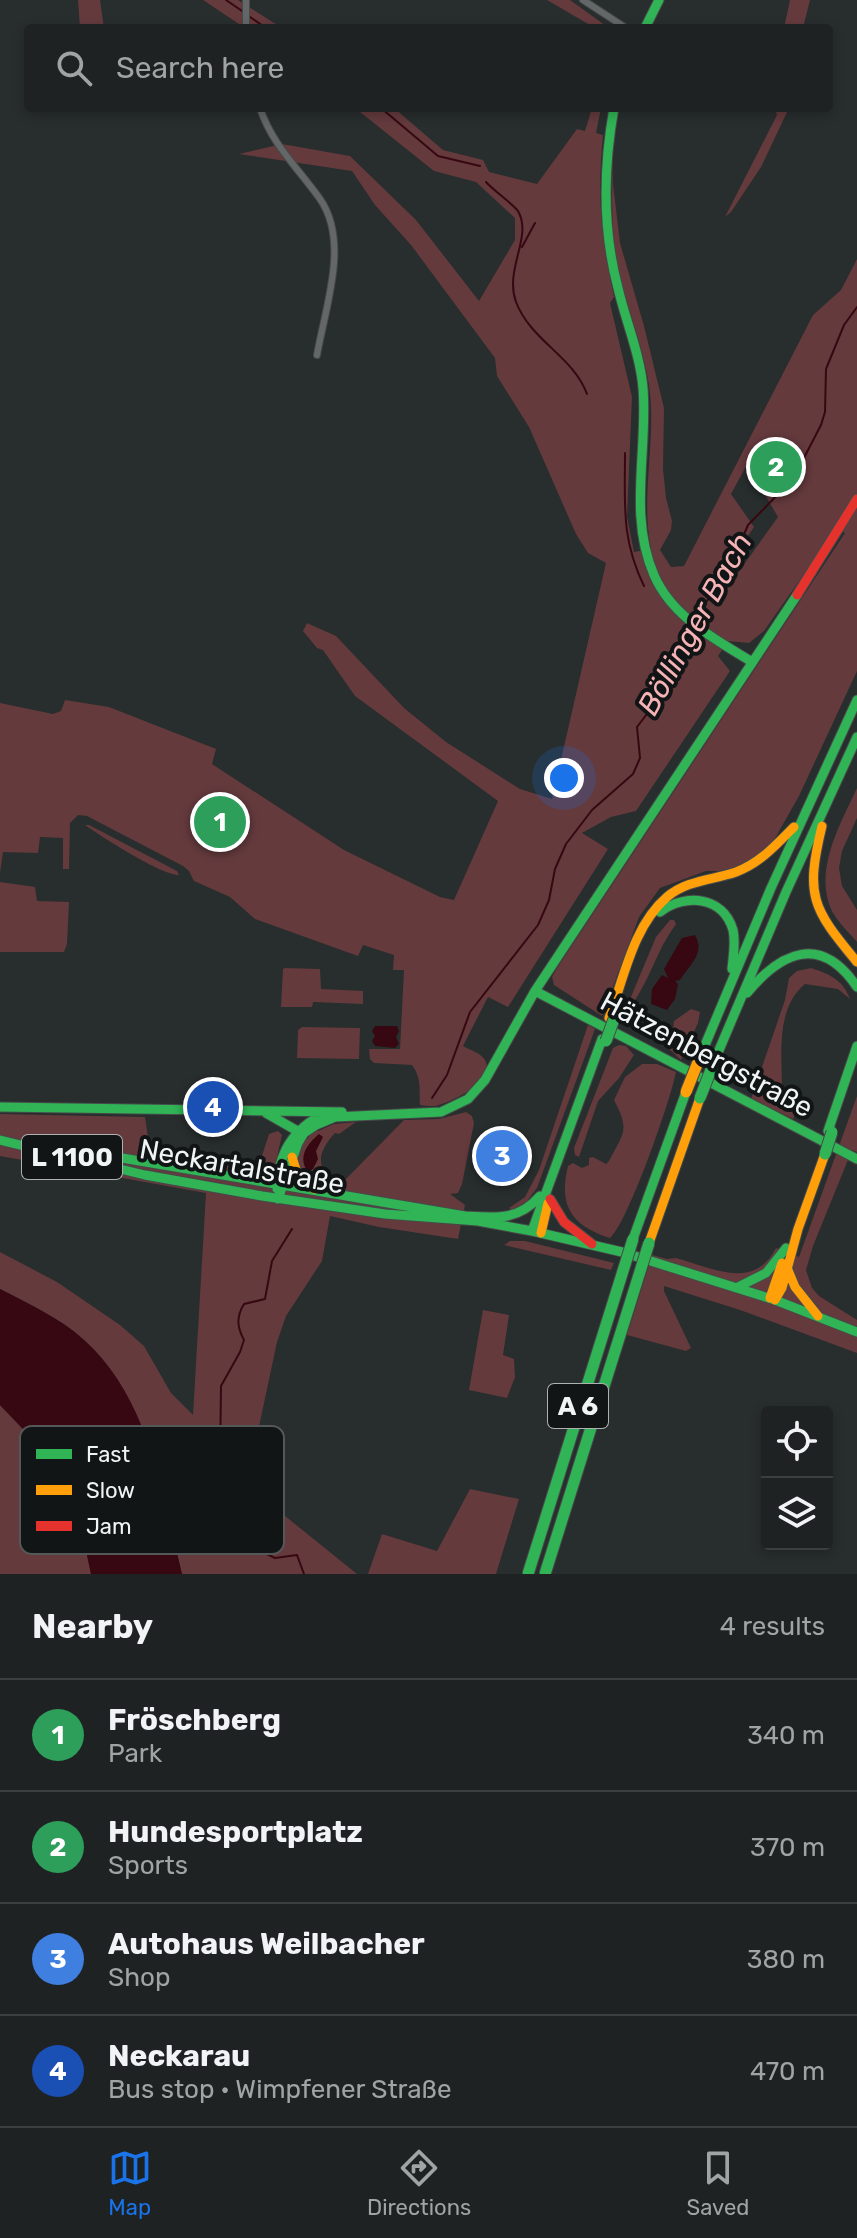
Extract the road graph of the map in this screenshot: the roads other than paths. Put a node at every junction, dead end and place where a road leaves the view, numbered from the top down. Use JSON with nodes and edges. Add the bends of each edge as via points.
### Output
{"nodes":[{"id":1,"x":246,"y":0,"type":"edge"},
{"id":2,"x":583,"y":0,"type":"edge"},
{"id":3,"x":659,"y":0,"type":"edge"},
{"id":4,"x":246,"y":24,"type":"edge"},
{"id":5,"x":620,"y":24,"type":"edge"},
{"id":6,"x":647,"y":24,"type":"edge"},
{"id":7,"x":262,"y":112,"type":"edge"},
{"id":8,"x":613,"y":112,"type":"edge"},
{"id":9,"x":317,"y":355,"type":"dead end"},
{"id":10,"x":857,"y":499,"type":"edge"},
{"id":11,"x":752,"y":662,"type":"junction"},
{"id":12,"x":857,"y":700,"type":"edge"},
{"id":13,"x":857,"y":737,"type":"edge"},
{"id":14,"x":831,"y":793,"type":"junction"},
{"id":15,"x":800,"y":821,"type":"junction"},
{"id":16,"x":857,"y":962,"type":"edge"},
{"id":17,"x":731,"y":981,"type":"junction"},
{"id":18,"x":857,"y":987,"type":"edge"},
{"id":19,"x":535,"y":991,"type":"junction"},
{"id":20,"x":737,"y":1006,"type":"junction"},
{"id":21,"x":612,"y":1019,"type":"junction"},
{"id":22,"x":857,"y":1046,"type":"edge"},
{"id":23,"x":857,"y":1059,"type":"edge"},
{"id":24,"x":0,"y":1107,"type":"edge"},
{"id":25,"x":253,"y":1111,"type":"junction"},
{"id":26,"x":328,"y":1111,"type":"junction"},
{"id":27,"x":421,"y":1115,"type":"junction"},
{"id":28,"x":300,"y":1132,"type":"junction"},
{"id":29,"x":830,"y":1132,"type":"junction"},
{"id":30,"x":0,"y":1140,"type":"edge"},
{"id":31,"x":823,"y":1154,"type":"junction"},
{"id":32,"x":291,"y":1156,"type":"junction"},
{"id":33,"x":857,"y":1159,"type":"edge"},
{"id":34,"x":280,"y":1185,"type":"junction"},
{"id":35,"x":321,"y":1192,"type":"junction"},
{"id":36,"x":548,"y":1194,"type":"junction"},
{"id":37,"x":278,"y":1199,"type":"junction"},
{"id":38,"x":465,"y":1216,"type":"junction"},
{"id":39,"x":478,"y":1221,"type":"junction"},
{"id":40,"x":536,"y":1232,"type":"junction"},
{"id":41,"x":592,"y":1244,"type":"junction"},
{"id":42,"x":786,"y":1248,"type":"junction"},
{"id":43,"x":788,"y":1270,"type":"junction"},
{"id":44,"x":738,"y":1287,"type":"junction"},
{"id":45,"x":773,"y":1299,"type":"junction"},
{"id":46,"x":818,"y":1316,"type":"junction"},
{"id":47,"x":857,"y":1332,"type":"edge"},
{"id":48,"x":528,"y":1574,"type":"edge"},
{"id":49,"x":545,"y":1574,"type":"edge"}],
"edges":[{"from":1,"to":4,"type":"street"},
{"from":2,"to":5,"type":"street"},
{"from":3,"to":6,"type":"main road"},
{"from":7,"to":9,"type":"street","via":[[284,155],[331,221],[336,254]]},
{"from":8,"to":11,"type":"main road","via":[[604,204],[611,259],[643,388],[641,525],[654,574],[677,611]]},
{"from":10,"to":11,"type":"main road"},
{"from":11,"to":19,"type":"main road"},
{"from":12,"to":15,"type":"main road","number":"A 6"},
{"from":13,"to":14,"type":"main road","number":"A 6"},
{"from":14,"to":16,"type":"main road","via":[[813,860],[813,893],[823,920]]},
{"from":14,"to":20,"type":"main road","number":"A 6"},
{"from":15,"to":17,"type":"main road","number":"A 6"},
{"from":15,"to":21,"type":"main road","number":"A 6","via":[[757,862],[683,887],[658,905],[644,927]]},
{"from":17,"to":21,"type":"main road","via":[[734,937],[728,919],[711,903],[674,901],[658,914],[643,941]]},
{"from":17,"to":48,"type":"main road","number":"A 6","bridge":true,"via":[[633,1239]]},
{"from":18,"to":20,"type":"main road","via":[[842,964],[829,956],[800,954],[765,971]]},
{"from":19,"to":27,"type":"main road","via":[[476,1092],[455,1107]]},
{"from":19,"to":33,"type":"main road","name":"Hätzenbergstraße"},
{"from":20,"to":49,"type":"main road","number":"A 6","bridge":true,"via":[[649,1243]]},
{"from":21,"to":36,"type":"main road","bridge":true},
{"from":22,"to":29,"type":"main road"},
{"from":23,"to":29,"type":"main road"},
{"from":24,"to":25,"type":"main road"},
{"from":25,"to":26,"type":"main road"},
{"from":25,"to":28,"type":"main road","via":[[272,1115]]},
{"from":26,"to":27,"type":"main road"},
{"from":26,"to":28,"type":"main road"},
{"from":27,"to":28,"type":"main road","via":[[335,1117]]},
{"from":28,"to":32,"type":"main road"},
{"from":28,"to":34,"type":"main road","via":[[285,1147]]},
{"from":29,"to":31,"type":"main road","bridge":true},
{"from":30,"to":34,"type":"main road","name":"Neckartalstraße","number":"L 1100"},
{"from":30,"to":37,"type":"main road","name":"Neckartalstraße","number":"L 1100","via":[[145,1175]]},
{"from":31,"to":42,"type":"main road"},
{"from":31,"to":43,"type":"main road"},
{"from":32,"to":34,"type":"main road"},
{"from":32,"to":35,"type":"main road","via":[[298,1176]]},
{"from":34,"to":35,"type":"main road","name":"Neckartalstraße","number":"L 1100"},
{"from":34,"to":37,"type":"main road"},
{"from":35,"to":38,"type":"main road","name":"Neckartalstraße","number":"L 1100"},
{"from":36,"to":38,"type":"main road","via":[[512,1218]]},
{"from":36,"to":40,"type":"main road"},
{"from":36,"to":41,"type":"main road","via":[[564,1222]]},
{"from":37,"to":39,"type":"main road","name":"Neckartalstraße","number":"L 1100"},
{"from":38,"to":39,"type":"main road","name":"Neckartalstraße","number":"L 1100"},
{"from":39,"to":40,"type":"main road","name":"Neckartalstraße","number":"L 1100"},
{"from":40,"to":41,"type":"main road","name":"Neckartalstraße","number":"L 1100"},
{"from":41,"to":44,"type":"main road","name":"Neckartalstraße","number":"L 1100"},
{"from":42,"to":44,"type":"main road","via":[[768,1274]]},
{"from":42,"to":45,"type":"main road"},
{"from":43,"to":45,"type":"main road"},
{"from":43,"to":46,"type":"main road"},
{"from":44,"to":45,"type":"main road","name":"Neckartalstraße","number":"L 1100"},
{"from":45,"to":46,"type":"main road","number":"L 1100"},
{"from":46,"to":47,"type":"main road","number":"L 1100"}]}
